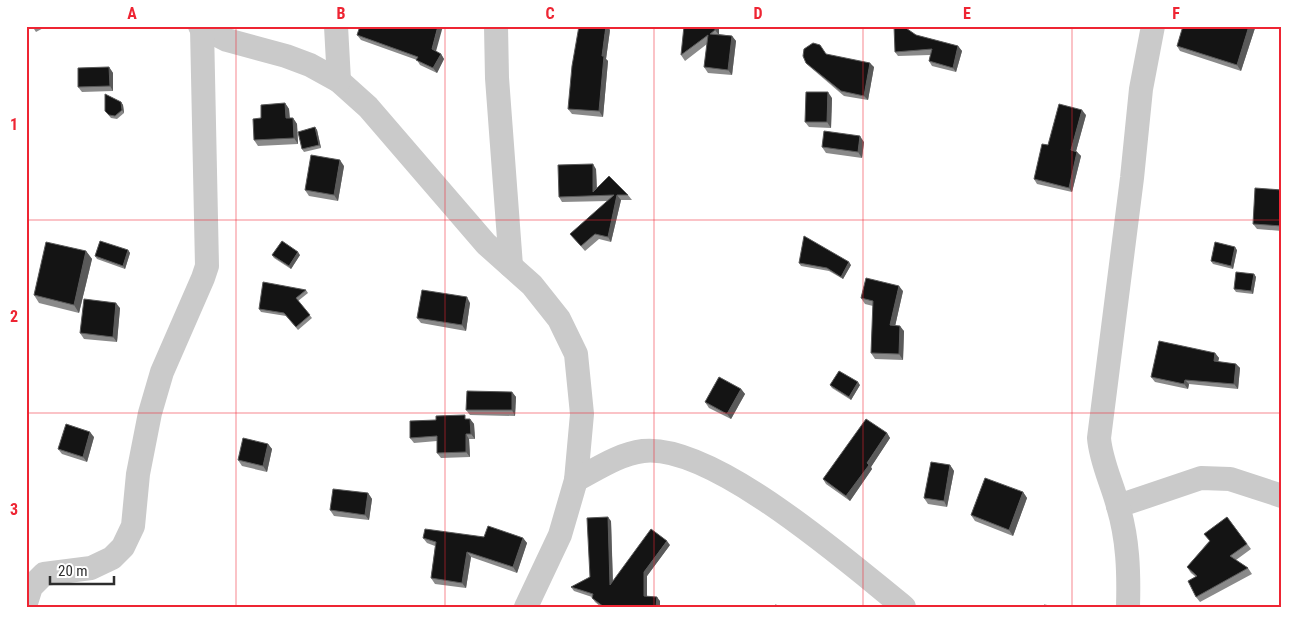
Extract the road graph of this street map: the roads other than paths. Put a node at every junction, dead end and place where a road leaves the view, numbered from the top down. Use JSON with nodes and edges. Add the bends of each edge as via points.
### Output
{"nodes":[{"id":1,"x":336,"y":26,"type":"edge"},
{"id":2,"x":496,"y":26,"type":"edge"},
{"id":3,"x":1154,"y":26,"type":"edge"},
{"id":4,"x":201,"y":27,"type":"edge"},
{"id":5,"x":339,"y":82,"type":"junction"},
{"id":6,"x":511,"y":266,"type":"junction"},
{"id":7,"x":576,"y":480,"type":"junction"},
{"id":8,"x":1282,"y":496,"type":"edge"},
{"id":9,"x":1118,"y":506,"type":"junction"},
{"id":10,"x":26,"y":603,"type":"edge"},
{"id":11,"x":526,"y":607,"type":"edge"},
{"id":12,"x":904,"y":607,"type":"edge"},
{"id":13,"x":1128,"y":607,"type":"edge"}],
"edges":[{"from":1,"to":5,"type":"street"},
{"from":2,"to":6,"type":"street"},
{"from":3,"to":9,"type":"street","via":[[1141,89],[1100,428],[1100,452]]},
{"from":4,"to":5,"type":"street","via":[[227,40],[310,65]]},
{"from":4,"to":10,"type":"street","via":[[207,266],[162,372],[150,413],[138,474],[133,526],[123,547],[112,558],[91,568],[44,574],[30,587]]},
{"from":5,"to":6,"type":"street","via":[[368,107],[486,244]]},
{"from":6,"to":7,"type":"street","via":[[532,285],[559,319],[576,354],[582,414]]},
{"from":7,"to":11,"type":"street","via":[[560,535]]},
{"from":7,"to":12,"type":"street","via":[[614,460],[643,451],[674,453],[713,468],[782,512]]},
{"from":8,"to":9,"type":"street","via":[[1230,479],[1201,478]]},
{"from":9,"to":13,"type":"street","via":[[1126,537]]}]}
